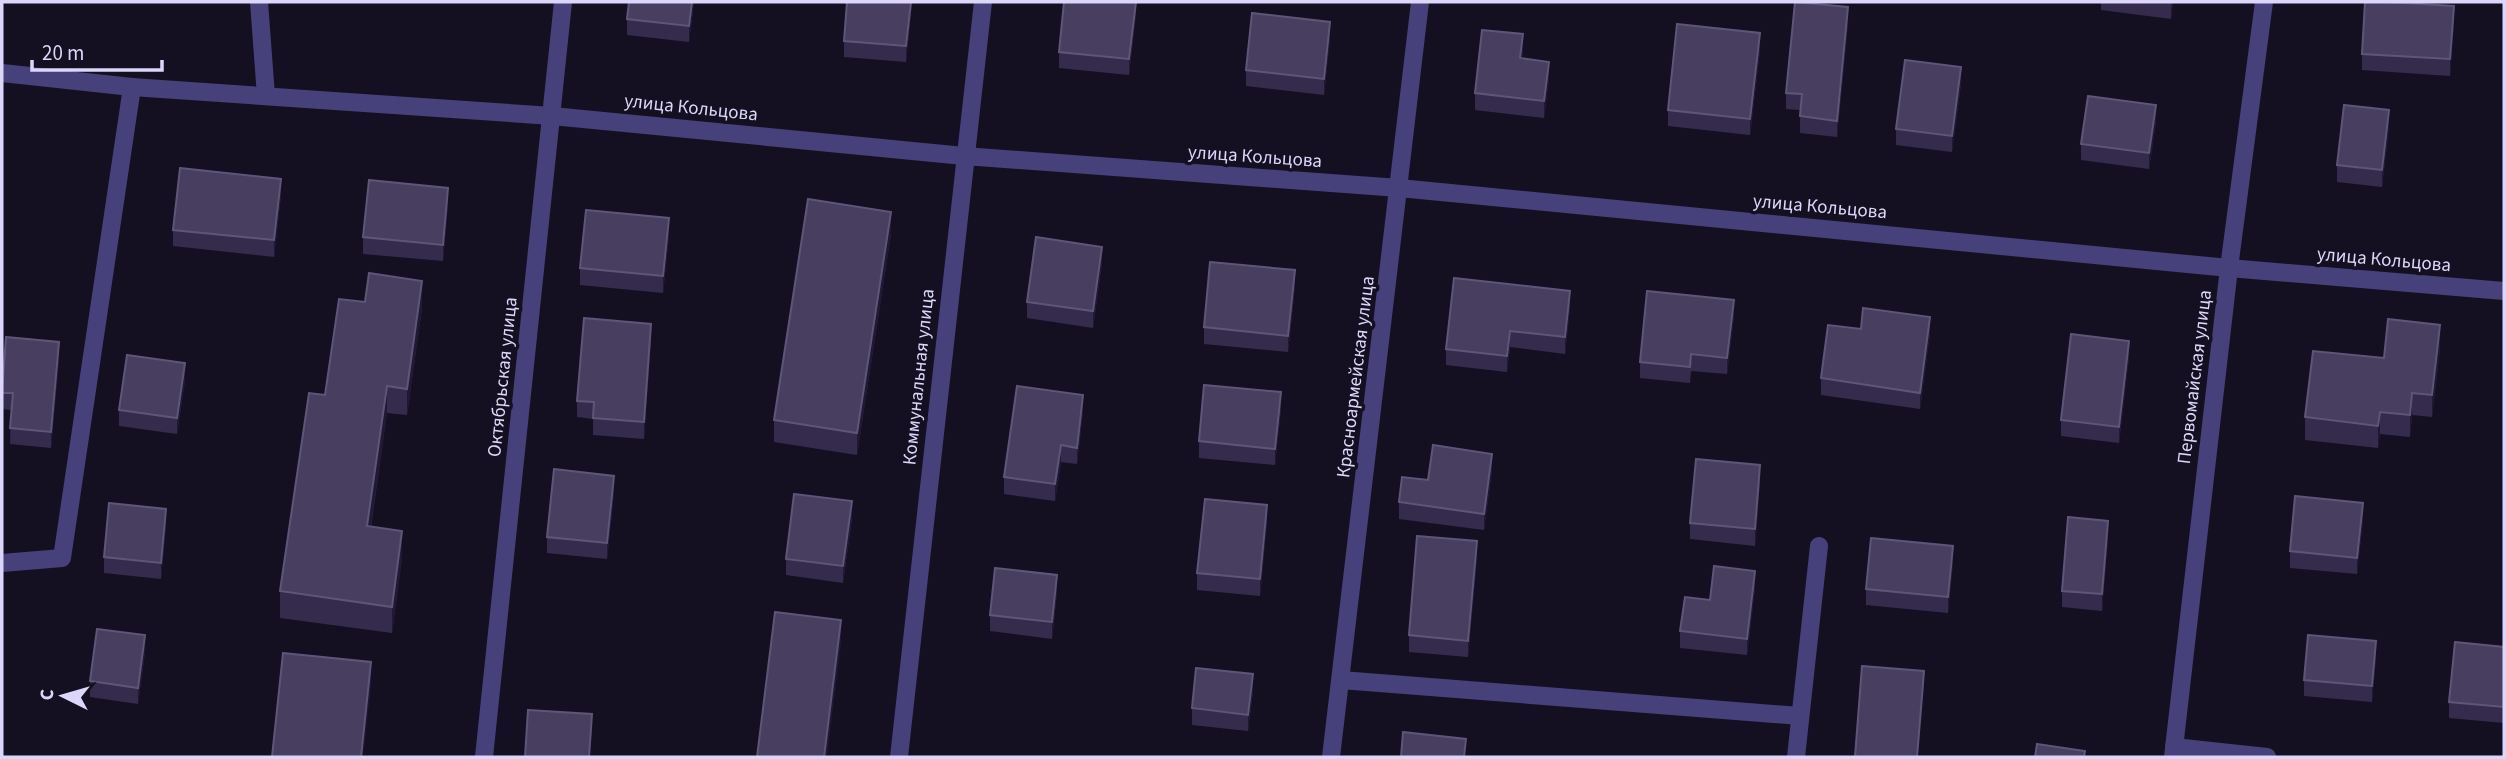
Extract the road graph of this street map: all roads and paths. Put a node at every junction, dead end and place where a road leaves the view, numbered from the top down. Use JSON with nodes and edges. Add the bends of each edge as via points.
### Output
{"nodes":[{"id":1,"x":259,"y":2,"type":"edge"},
{"id":2,"x":563,"y":2,"type":"edge"},
{"id":3,"x":984,"y":2,"type":"edge"},
{"id":4,"x":1420,"y":2,"type":"edge"},
{"id":5,"x":2264,"y":2,"type":"edge"},
{"id":6,"x":2,"y":73,"type":"edge"},
{"id":7,"x":132,"y":87,"type":"junction"},
{"id":8,"x":266,"y":96,"type":"junction"},
{"id":9,"x":552,"y":116,"type":"junction"},
{"id":10,"x":964,"y":156,"type":"junction"},
{"id":11,"x":1399,"y":188,"type":"junction"},
{"id":12,"x":2229,"y":268,"type":"junction"},
{"id":13,"x":2504,"y":291,"type":"edge"},
{"id":14,"x":1819,"y":546,"type":"dead end"},
{"id":15,"x":2,"y":563,"type":"edge"},
{"id":16,"x":1340,"y":680,"type":"junction"},
{"id":17,"x":1800,"y":716,"type":"junction"},
{"id":18,"x":2174,"y":752,"type":"edge"},
{"id":19,"x":484,"y":757,"type":"edge"},
{"id":20,"x":899,"y":757,"type":"edge"},
{"id":21,"x":1331,"y":757,"type":"edge"},
{"id":22,"x":1796,"y":757,"type":"edge"},
{"id":23,"x":2267,"y":757,"type":"edge"}],
"edges":[{"from":1,"to":8,"type":"street"},
{"from":2,"to":9,"type":"street","name":"Октябрьская улица"},
{"from":3,"to":10,"type":"street","name":"Коммунальная улица"},
{"from":4,"to":11,"type":"street","name":"Красноармейская улица"},
{"from":5,"to":12,"type":"street","name":"Первомайская улица"},
{"from":6,"to":7,"type":"street","name":"улица Кольцова"},
{"from":7,"to":8,"type":"street","name":"улица Кольцова"},
{"from":7,"to":15,"type":"street","via":[[62,558]]},
{"from":8,"to":9,"type":"street","name":"улица Кольцова"},
{"from":9,"to":10,"type":"street","name":"улица Кольцова"},
{"from":9,"to":19,"type":"street","name":"Октябрьская улица"},
{"from":10,"to":11,"type":"street","name":"улица Кольцова"},
{"from":10,"to":20,"type":"street","name":"Коммунальная улица"},
{"from":11,"to":12,"type":"street","name":"улица Кольцова"},
{"from":11,"to":16,"type":"street","name":"Красноармейская улица"},
{"from":12,"to":13,"type":"street","name":"улица Кольцова"},
{"from":12,"to":18,"type":"street","name":"Первомайская улица"},
{"from":14,"to":17,"type":"street"},
{"from":16,"to":17,"type":"street"},
{"from":16,"to":21,"type":"street","name":"Красноармейская улица"},
{"from":17,"to":22,"type":"street"},
{"from":18,"to":23,"type":"street"}]}
